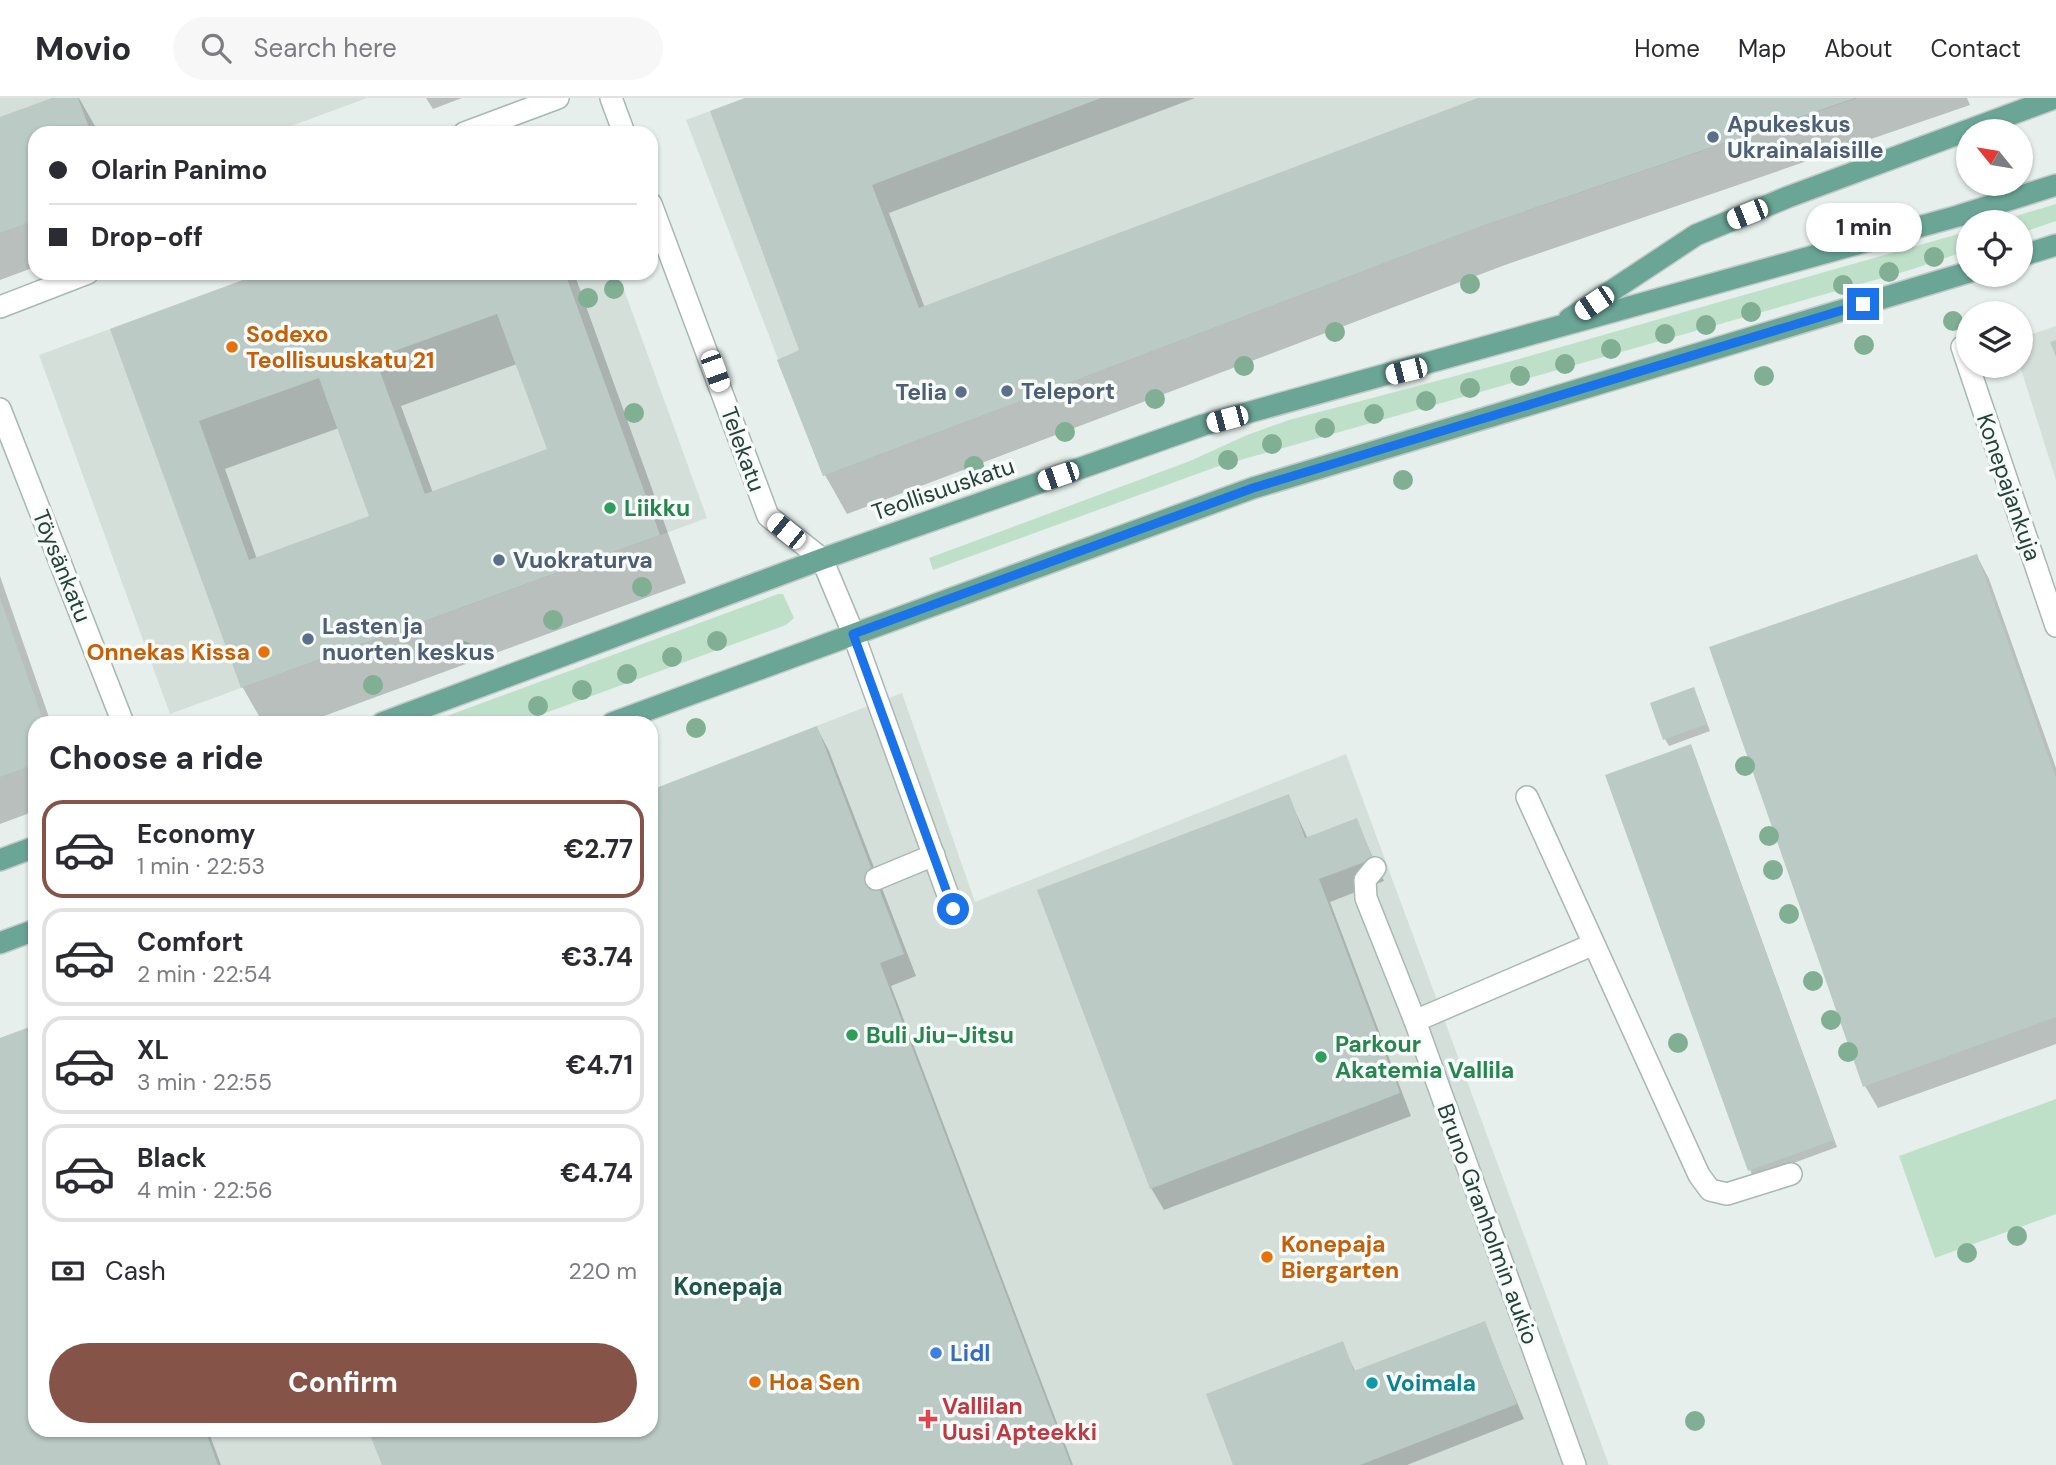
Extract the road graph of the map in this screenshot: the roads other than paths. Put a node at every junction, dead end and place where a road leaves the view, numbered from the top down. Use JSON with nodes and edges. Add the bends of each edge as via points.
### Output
{"nodes":[{"id":1,"x":558,"y":98,"type":"edge"},
{"id":2,"x":611,"y":98,"type":"edge"},
{"id":3,"x":2055,"y":98,"type":"edge"},
{"id":4,"x":483,"y":126,"type":"edge"},
{"id":5,"x":621,"y":126,"type":"edge"},
{"id":6,"x":2056,"y":185,"type":"edge"},
{"id":7,"x":658,"y":223,"type":"edge"},
{"id":8,"x":2056,"y":245,"type":"edge"},
{"id":9,"x":2033,"y":252,"type":"edge"},
{"id":10,"x":1956,"y":276,"type":"edge"},
{"id":11,"x":70,"y":280,"type":"edge"},
{"id":12,"x":0,"y":307,"type":"edge"},
{"id":13,"x":1553,"y":330,"type":"junction"},
{"id":14,"x":1972,"y":378,"type":"edge"},
{"id":15,"x":0,"y":409,"type":"edge"},
{"id":16,"x":822,"y":559,"type":"junction"},
{"id":17,"x":2056,"y":626,"type":"edge"},
{"id":18,"x":853,"y":634,"type":"junction"},
{"id":19,"x":120,"y":716,"type":"edge"},
{"id":20,"x":401,"y":716,"type":"edge"},
{"id":21,"x":631,"y":716,"type":"edge"},
{"id":22,"x":1527,"y":797,"type":"dead end"},
{"id":23,"x":28,"y":850,"type":"edge"},
{"id":24,"x":934,"y":855,"type":"junction"},
{"id":25,"x":0,"y":860,"type":"edge"},
{"id":26,"x":1375,"y":868,"type":"dead end"},
{"id":27,"x":876,"y":879,"type":"dead end"},
{"id":28,"x":953,"y":909,"type":"dead end"},
{"id":29,"x":28,"y":933,"type":"edge"},
{"id":30,"x":0,"y":943,"type":"edge"},
{"id":31,"x":1594,"y":944,"type":"junction"},
{"id":32,"x":1415,"y":1021,"type":"junction"},
{"id":33,"x":1791,"y":1174,"type":"dead end"},
{"id":34,"x":1575,"y":1465,"type":"edge"}],
"edges":[{"from":1,"to":4,"type":"street"},
{"from":2,"to":5,"type":"street"},
{"from":3,"to":13,"type":"main road","via":[[1696,235]]},
{"from":6,"to":13,"type":"main road","name":"Teollisuuskatu"},
{"from":7,"to":16,"type":"street","name":"Telekatu","via":[[768,516]]},
{"from":8,"to":9,"type":"main road"},
{"from":10,"to":18,"type":"main road","via":[[1253,488]]},
{"from":11,"to":12,"type":"street"},
{"from":13,"to":16,"type":"main road","name":"Teollisuuskatu","via":[[1203,425]]},
{"from":14,"to":17,"type":"street","name":"Konepajankuja"},
{"from":15,"to":19,"type":"street","name":"Töysänkatu"},
{"from":16,"to":18,"type":"street","name":"Telekatu"},
{"from":16,"to":20,"type":"main road","name":"Teollisuuskatu"},
{"from":18,"to":21,"type":"main road"},
{"from":18,"to":24,"type":"street","name":"Telekatu"},
{"from":22,"to":31,"type":"street"},
{"from":23,"to":25,"type":"main road"},
{"from":24,"to":27,"type":"street"},
{"from":24,"to":28,"type":"street","name":"Telekatu"},
{"from":26,"to":32,"type":"street","name":"Bruno Granholmin aukio","via":[[1365,880],[1366,898]]},
{"from":29,"to":30,"type":"main road"},
{"from":31,"to":32,"type":"street"},
{"from":31,"to":33,"type":"street","via":[[1710,1191],[1727,1194]]},
{"from":32,"to":34,"type":"street","name":"Bruno Granholmin aukio"}]}
